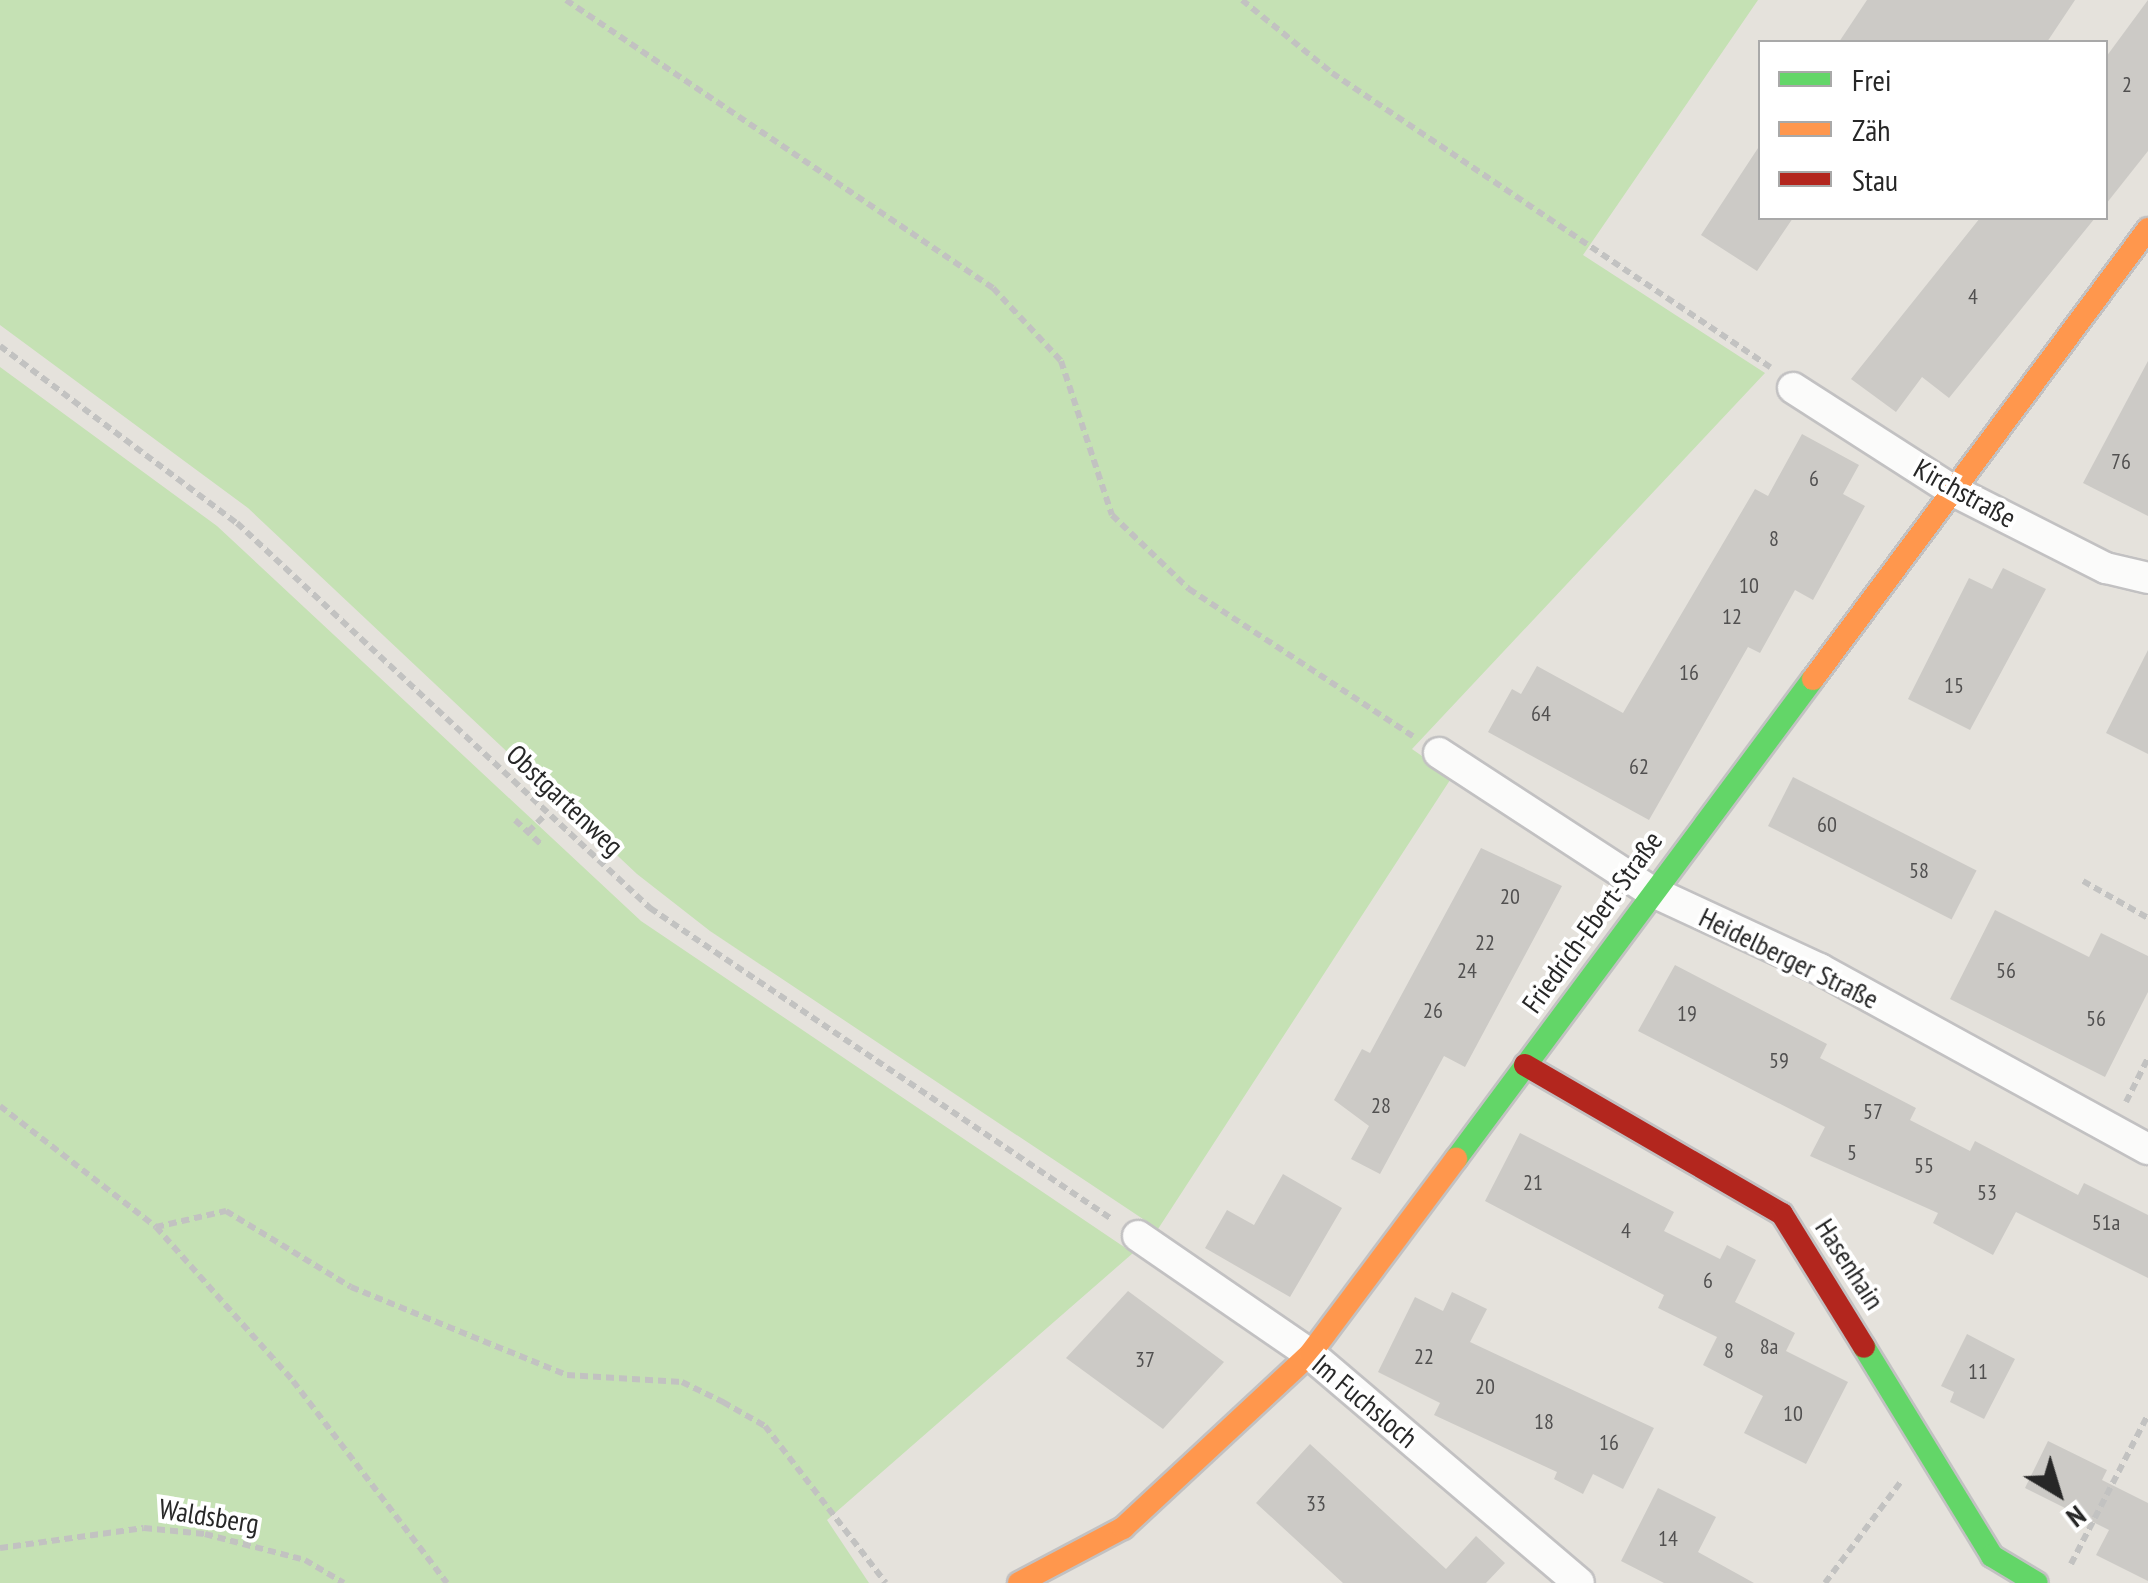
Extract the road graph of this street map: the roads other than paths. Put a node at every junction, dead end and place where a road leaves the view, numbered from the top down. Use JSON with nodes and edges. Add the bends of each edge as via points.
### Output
{"nodes":[{"id":1,"x":2148,"y":229,"type":"edge"},
{"id":2,"x":1792,"y":388,"type":"road end"},
{"id":3,"x":1952,"y":490,"type":"junction"},
{"id":4,"x":2148,"y":578,"type":"edge"},
{"id":5,"x":1438,"y":753,"type":"road end"},
{"id":6,"x":1651,"y":891,"type":"junction"},
{"id":7,"x":1525,"y":1065,"type":"junction"},
{"id":8,"x":2148,"y":1148,"type":"edge"},
{"id":9,"x":1138,"y":1236,"type":"road end"},
{"id":10,"x":1310,"y":1354,"type":"junction"},
{"id":11,"x":1019,"y":1583,"type":"edge"},
{"id":12,"x":1579,"y":1583,"type":"edge"},
{"id":13,"x":2038,"y":1583,"type":"edge"}],
"edges":[{"from":1,"to":3,"type":"street","name":"Friedrich-Ebert-Straße"},
{"from":2,"to":3,"type":"street","name":"Kirchstraße"},
{"from":3,"to":4,"type":"street","name":"Kirchstraße","via":[[2106,568]]},
{"from":3,"to":6,"type":"street","name":"Friedrich-Ebert-Straße"},
{"from":5,"to":6,"type":"street","name":"Heidelberger Straße"},
{"from":6,"to":7,"type":"street","name":"Friedrich-Ebert-Straße"},
{"from":6,"to":8,"type":"street","name":"Heidelberger Straße","via":[[1820,969]]},
{"from":7,"to":10,"type":"street","name":"Friedrich-Ebert-Straße"},
{"from":7,"to":13,"type":"street","name":"Hasenhain","via":[[1782,1214],[1930,1444],[1992,1556]]},
{"from":9,"to":10,"type":"street","name":"Im Fuchsloch"},
{"from":10,"to":11,"type":"street","name":"Friedrich-Ebert-Straße","via":[[1123,1528]]},
{"from":10,"to":12,"type":"street","name":"Im Fuchsloch"}]}
